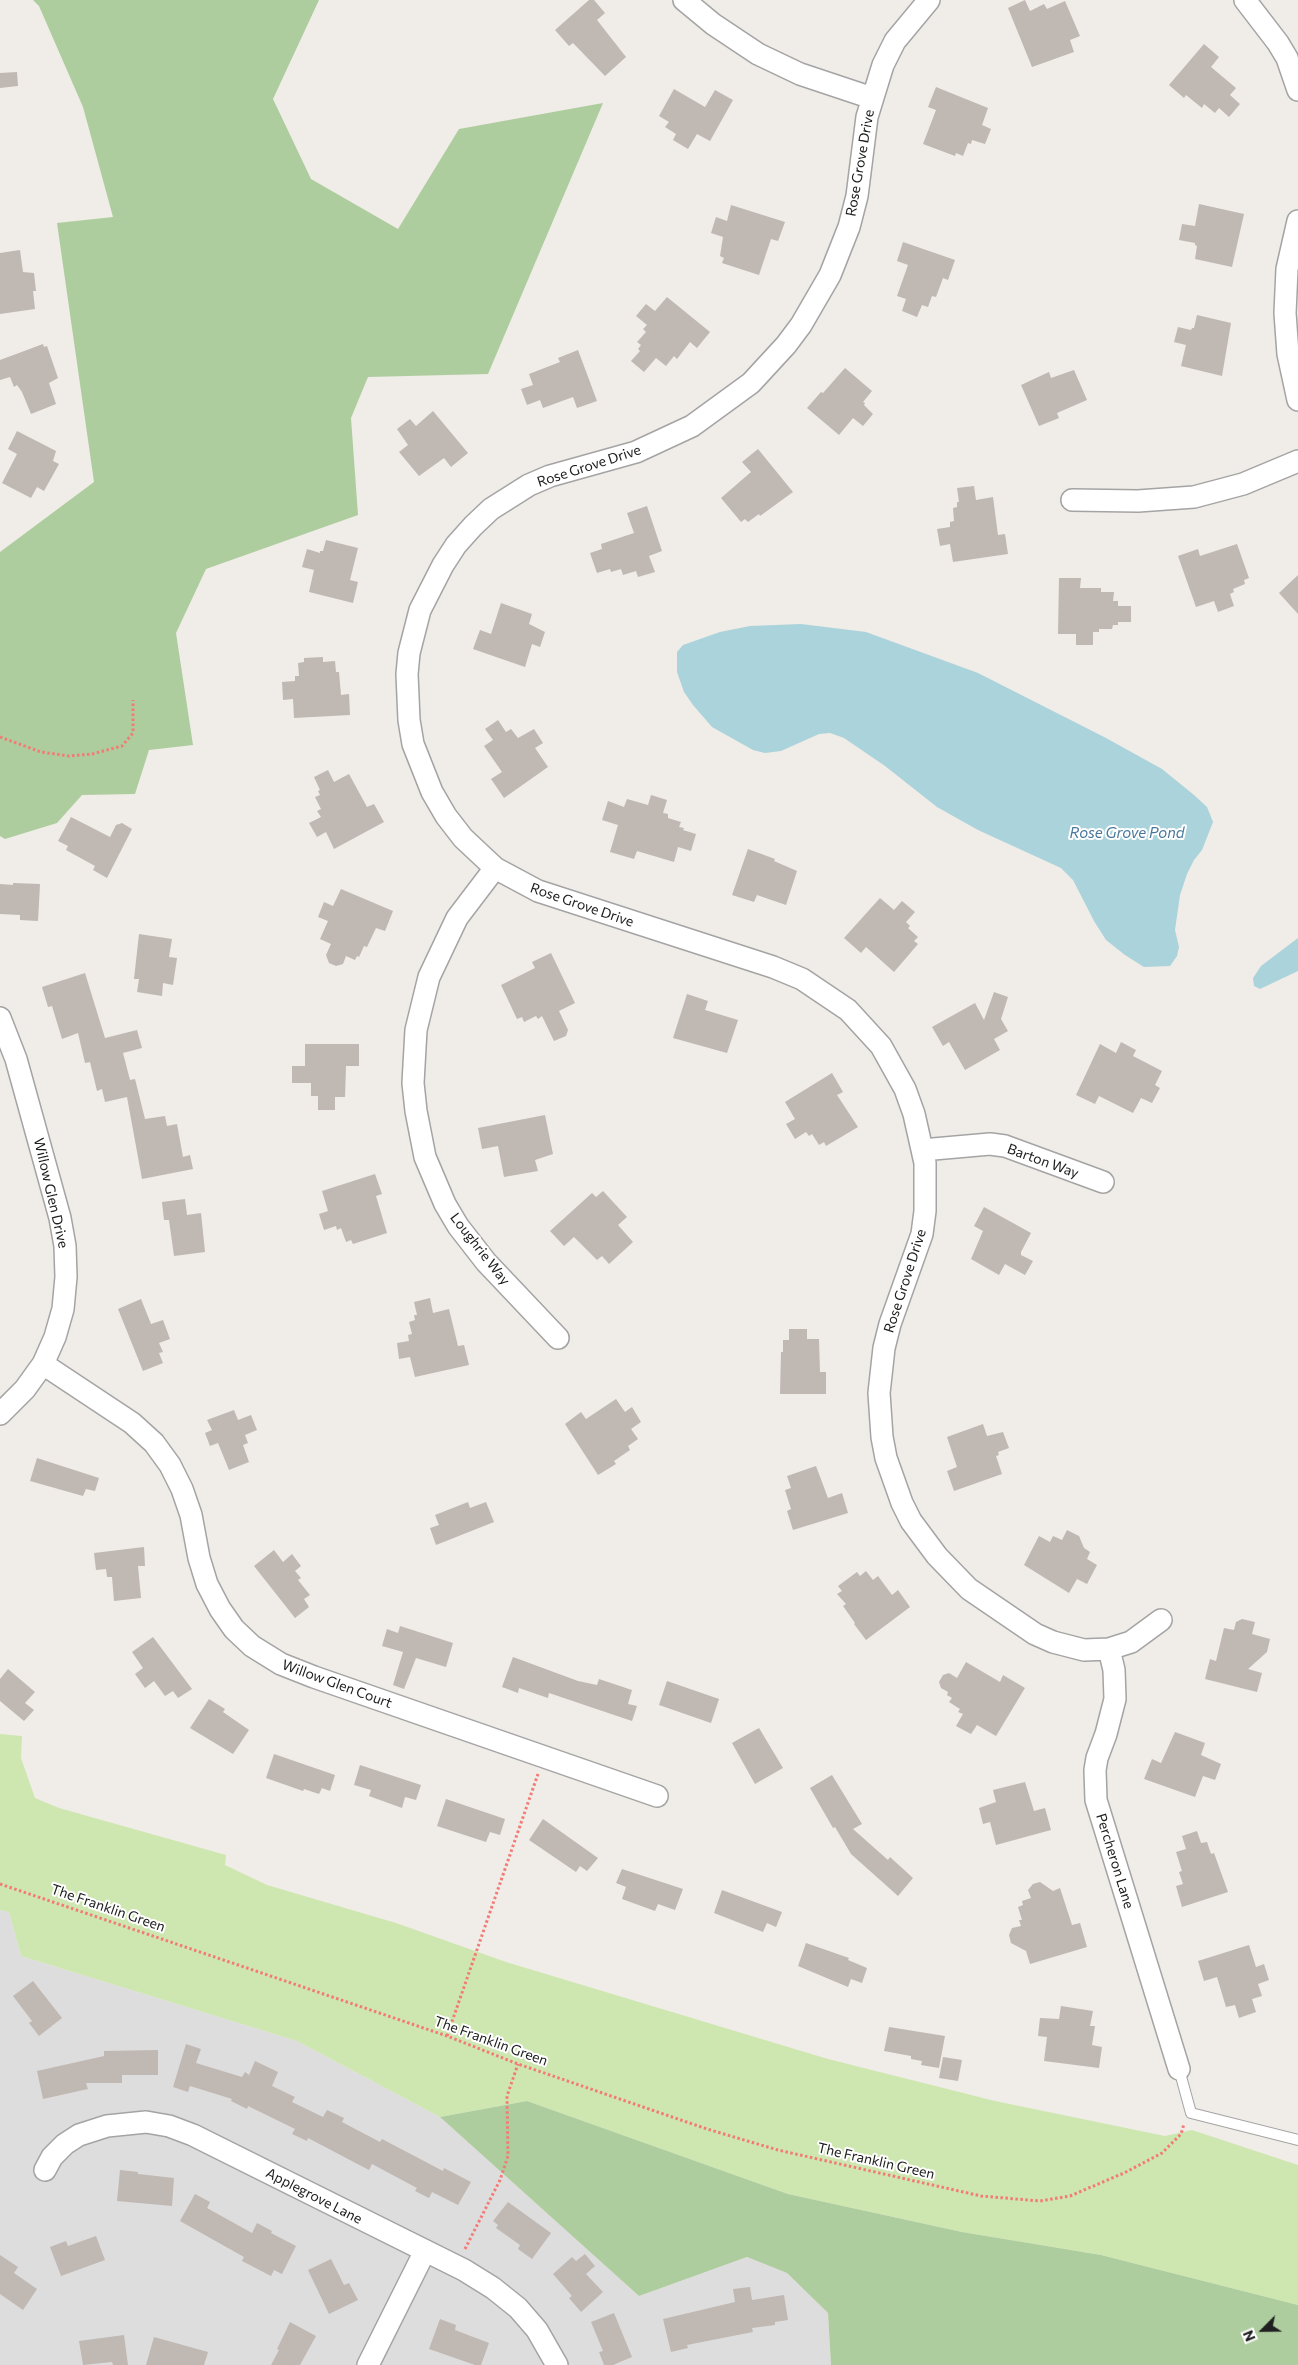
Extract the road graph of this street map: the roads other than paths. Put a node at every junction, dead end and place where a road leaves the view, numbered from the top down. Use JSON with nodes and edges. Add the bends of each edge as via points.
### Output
{"nodes":[{"id":1,"x":684,"y":0,"type":"edge"},
{"id":2,"x":929,"y":0,"type":"edge"},
{"id":3,"x":1245,"y":0,"type":"edge"},
{"id":4,"x":1298,"y":90,"type":"edge"},
{"id":5,"x":872,"y":98,"type":"junction"},
{"id":6,"x":1298,"y":222,"type":"edge"},
{"id":7,"x":1298,"y":400,"type":"edge"},
{"id":8,"x":1298,"y":462,"type":"edge"},
{"id":9,"x":1072,"y":500,"type":"dead end"},
{"id":10,"x":495,"y":868,"type":"junction"},
{"id":11,"x":0,"y":1018,"type":"edge"},
{"id":12,"x":922,"y":1150,"type":"junction"},
{"id":13,"x":1102,"y":1182,"type":"dead end"},
{"id":14,"x":558,"y":1338,"type":"dead end"},
{"id":15,"x":43,"y":1364,"type":"junction"},
{"id":16,"x":0,"y":1414,"type":"edge"},
{"id":17,"x":1161,"y":1620,"type":"dead end"},
{"id":18,"x":1109,"y":1649,"type":"junction"},
{"id":19,"x":657,"y":1796,"type":"dead end"},
{"id":20,"x":1179,"y":2069,"type":"joint"},
{"id":21,"x":1298,"y":2140,"type":"edge"},
{"id":22,"x":45,"y":2170,"type":"dead end"},
{"id":23,"x":425,"y":2251,"type":"junction"},
{"id":24,"x":368,"y":2365,"type":"edge"},
{"id":25,"x":557,"y":2365,"type":"edge"}],
"edges":[{"from":1,"to":5,"type":"street","via":[[758,54],[800,74]]},
{"from":2,"to":5,"type":"street","name":"Rose Grove Drive","via":[[895,42],[882,65]]},
{"from":3,"to":4,"type":"street","via":[[1287,58]]},
{"from":5,"to":10,"type":"street","name":"Rose Grove Drive","via":[[857,196],[841,250],[818,299],[768,366],[731,399],[674,436],[636,452],[550,476],[510,496],[491,509],[456,545],[430,586],[409,652],[407,700],[413,744],[428,784],[446,816],[479,855]]},
{"from":6,"to":7,"type":"street","via":[[1287,269],[1285,313],[1287,344]]},
{"from":8,"to":9,"type":"street","via":[[1243,484],[1194,497],[1138,501]]},
{"from":10,"to":12,"type":"street","name":"Rose Grove Drive","via":[[538,892],[773,967],[827,994],[848,1010],[881,1046],[905,1089]]},
{"from":10,"to":14,"type":"street","name":"Loughrie Way","via":[[457,918],[429,977],[416,1030],[416,1111],[430,1172],[458,1226],[486,1262]]},
{"from":11,"to":15,"type":"street","name":"Willow Glen Drive","via":[[16,1059],[65,1246],[63,1309]]},
{"from":12,"to":13,"type":"street","name":"Barton Way","via":[[975,1144],[1005,1146]]},
{"from":12,"to":18,"type":"street","name":"Rose Grove Drive","via":[[926,1186],[922,1234],[890,1324],[881,1369],[882,1437],[893,1478],[911,1520],[937,1556],[969,1589],[1034,1634],[1084,1650]]},
{"from":15,"to":16,"type":"street","name":"Willow Glen Drive","via":[[25,1389]]},
{"from":15,"to":19,"type":"street","name":"Willow Glen Court","via":[[132,1423],[154,1443],[182,1489],[207,1584],[234,1629],[252,1646],[281,1664],[314,1677]]},
{"from":17,"to":18,"type":"street","name":"Rose Grove Drive","via":[[1131,1642]]},
{"from":18,"to":20,"type":"street","name":"Percheron Lane","via":[[1115,1698],[1095,1770],[1096,1800]]},
{"from":20,"to":21,"type":"lane","via":[[1191,2113]]},
{"from":22,"to":23,"type":"street","name":"Applegrove Lane","via":[[52,2157],[79,2135],[122,2123],[146,2122],[169,2126]]},
{"from":23,"to":24,"type":"street"},
{"from":23,"to":25,"type":"street","name":"Applegrove Lane","via":[[493,2288],[518,2308],[537,2330]]}]}
